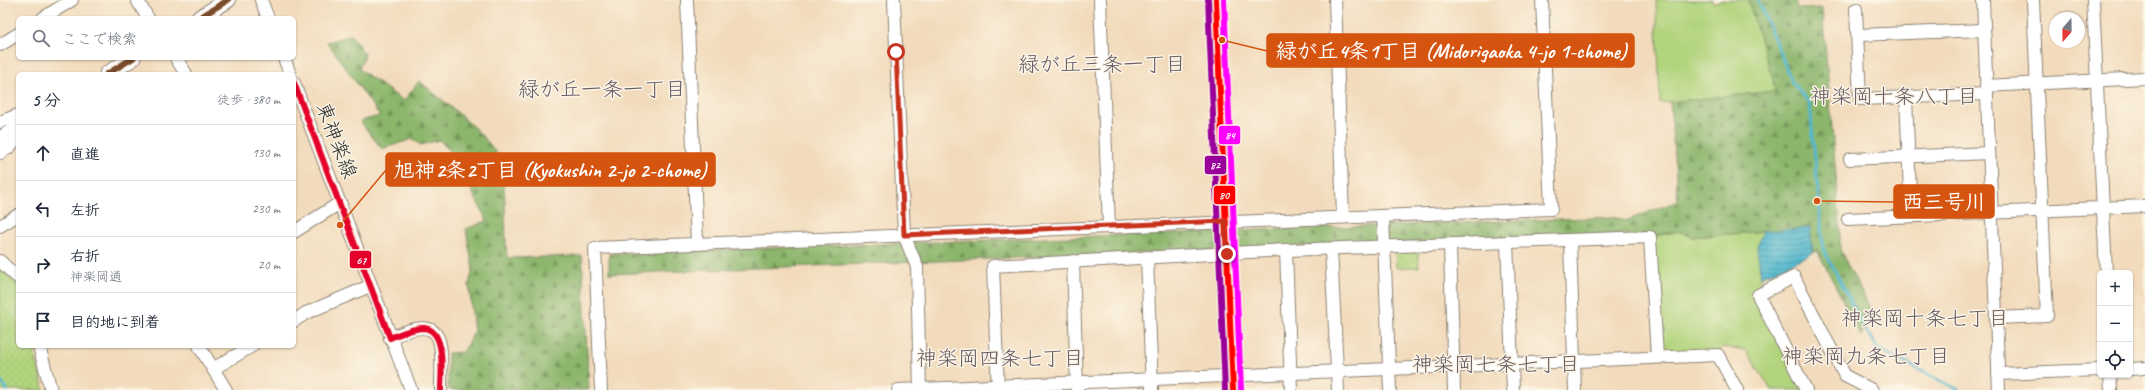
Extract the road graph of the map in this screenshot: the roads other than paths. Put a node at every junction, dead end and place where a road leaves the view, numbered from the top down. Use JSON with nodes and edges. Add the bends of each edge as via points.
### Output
{"nodes":[{"id":1,"x":72,"y":0,"type":"edge"},
{"id":2,"x":137,"y":0,"type":"edge"},
{"id":3,"x":228,"y":0,"type":"edge"},
{"id":4,"x":261,"y":0,"type":"edge"},
{"id":5,"x":687,"y":0,"type":"edge"},
{"id":6,"x":894,"y":0,"type":"edge"},
{"id":7,"x":1100,"y":0,"type":"edge"},
{"id":8,"x":1216,"y":0,"type":"edge"},
{"id":9,"x":1335,"y":0,"type":"edge"},
{"id":10,"x":1542,"y":0,"type":"edge"},
{"id":11,"x":1983,"y":0,"type":"edge"},
{"id":12,"x":2033,"y":0,"type":"edge"},
{"id":13,"x":2093,"y":0,"type":"edge"},
{"id":14,"x":1856,"y":9,"type":"dead end"},
{"id":15,"x":47,"y":16,"type":"edge"},
{"id":16,"x":147,"y":16,"type":"edge"},
{"id":17,"x":202,"y":16,"type":"edge"},
{"id":18,"x":267,"y":16,"type":"edge"},
{"id":19,"x":1984,"y":30,"type":"junction"},
{"id":20,"x":16,"y":35,"type":"edge"},
{"id":21,"x":1858,"y":35,"type":"junction"},
{"id":22,"x":0,"y":45,"type":"edge"},
{"id":23,"x":130,"y":60,"type":"edge"},
{"id":24,"x":177,"y":60,"type":"edge"},
{"id":25,"x":285,"y":60,"type":"edge"},
{"id":26,"x":110,"y":72,"type":"edge"},
{"id":27,"x":185,"y":72,"type":"edge"},
{"id":28,"x":289,"y":72,"type":"edge"},
{"id":29,"x":2145,"y":78,"type":"edge"},
{"id":30,"x":2097,"y":80,"type":"junction"},
{"id":31,"x":2036,"y":84,"type":"junction"},
{"id":32,"x":296,"y":88,"type":"edge"},
{"id":33,"x":1986,"y":90,"type":"junction"},
{"id":34,"x":1906,"y":97,"type":"junction"},
{"id":35,"x":16,"y":116,"type":"edge"},
{"id":36,"x":0,"y":122,"type":"edge"},
{"id":37,"x":16,"y":129,"type":"edge"},
{"id":38,"x":0,"y":139,"type":"edge"},
{"id":39,"x":16,"y":139,"type":"edge"},
{"id":40,"x":0,"y":153,"type":"edge"},
{"id":41,"x":1989,"y":153,"type":"junction"},
{"id":42,"x":1908,"y":157,"type":"junction"},
{"id":43,"x":1850,"y":159,"type":"dead end"},
{"id":44,"x":341,"y":204,"type":"junction"},
{"id":45,"x":2145,"y":206,"type":"edge"},
{"id":46,"x":2103,"y":209,"type":"junction"},
{"id":47,"x":2042,"y":212,"type":"junction"},
{"id":48,"x":1991,"y":213,"type":"junction"},
{"id":49,"x":16,"y":216,"type":"edge"},
{"id":50,"x":1383,"y":216,"type":"junction"},
{"id":51,"x":1911,"y":216,"type":"junction"},
{"id":52,"x":1343,"y":217,"type":"junction"},
{"id":53,"x":1848,"y":219,"type":"dead end"},
{"id":54,"x":1225,"y":221,"type":"junction"},
{"id":55,"x":0,"y":226,"type":"edge"},
{"id":56,"x":1109,"y":227,"type":"junction"},
{"id":57,"x":296,"y":231,"type":"edge"},
{"id":58,"x":904,"y":235,"type":"junction"},
{"id":59,"x":1570,"y":240,"type":"junction"},
{"id":60,"x":1508,"y":242,"type":"junction"},
{"id":61,"x":696,"y":244,"type":"junction"},
{"id":62,"x":1450,"y":244,"type":"junction"},
{"id":63,"x":1384,"y":246,"type":"junction"},
{"id":64,"x":1331,"y":249,"type":"junction"},
{"id":65,"x":1286,"y":250,"type":"junction"},
{"id":66,"x":1227,"y":254,"type":"junction"},
{"id":67,"x":1147,"y":257,"type":"junction"},
{"id":68,"x":0,"y":261,"type":"edge"},
{"id":69,"x":1073,"y":261,"type":"junction"},
{"id":70,"x":2106,"y":270,"type":"edge"},
{"id":71,"x":16,"y":276,"type":"edge"},
{"id":72,"x":370,"y":286,"type":"junction"},
{"id":73,"x":1996,"y":318,"type":"junction"},
{"id":74,"x":296,"y":319,"type":"edge"},
{"id":75,"x":390,"y":338,"type":"junction"},
{"id":76,"x":40,"y":348,"type":"edge"},
{"id":77,"x":200,"y":348,"type":"edge"},
{"id":78,"x":249,"y":348,"type":"edge"},
{"id":79,"x":1657,"y":357,"type":"junction"},
{"id":80,"x":1574,"y":360,"type":"junction"},
{"id":81,"x":1512,"y":363,"type":"junction"},
{"id":82,"x":1453,"y":366,"type":"junction"},
{"id":83,"x":1389,"y":368,"type":"junction"},
{"id":84,"x":2145,"y":368,"type":"edge"},
{"id":85,"x":213,"y":369,"type":"junction"},
{"id":86,"x":2133,"y":369,"type":"edge"},
{"id":87,"x":2097,"y":370,"type":"edge"},
{"id":88,"x":1337,"y":371,"type":"junction"},
{"id":89,"x":1290,"y":373,"type":"junction"},
{"id":90,"x":1998,"y":374,"type":"junction"},
{"id":91,"x":1232,"y":375,"type":"junction"},
{"id":92,"x":2110,"y":378,"type":"edge"},
{"id":93,"x":1152,"y":384,"type":"edge"},
{"id":94,"x":1077,"y":386,"type":"edge"},
{"id":95,"x":998,"y":388,"type":"edge"},
{"id":96,"x":52,"y":390,"type":"edge"},
{"id":97,"x":226,"y":390,"type":"edge"},
{"id":98,"x":410,"y":390,"type":"edge"},
{"id":99,"x":441,"y":390,"type":"edge"},
{"id":100,"x":601,"y":390,"type":"edge"},
{"id":101,"x":898,"y":390,"type":"edge"},
{"id":102,"x":920,"y":390,"type":"edge"},
{"id":103,"x":1233,"y":390,"type":"edge"},
{"id":104,"x":1291,"y":390,"type":"edge"},
{"id":105,"x":1338,"y":390,"type":"edge"},
{"id":106,"x":1390,"y":390,"type":"edge"},
{"id":107,"x":1454,"y":390,"type":"edge"},
{"id":108,"x":1513,"y":390,"type":"edge"},
{"id":109,"x":1575,"y":390,"type":"edge"},
{"id":110,"x":1737,"y":390,"type":"edge"},
{"id":111,"x":1806,"y":390,"type":"edge"},
{"id":112,"x":1872,"y":390,"type":"edge"},
{"id":113,"x":1999,"y":390,"type":"edge"},
{"id":114,"x":2111,"y":390,"type":"edge"}],
"edges":[{"from":1,"to":15,"type":"street"},
{"from":2,"to":16,"type":"street"},
{"from":3,"to":17,"type":"main road"},
{"from":4,"to":18,"type":"street"},
{"from":5,"to":61,"type":"street"},
{"from":6,"to":58,"type":"street"},
{"from":7,"to":56,"type":"street"},
{"from":8,"to":54,"type":"street"},
{"from":9,"to":52,"type":"street"},
{"from":10,"to":50,"type":"street","via":[[1551,209]]},
{"from":11,"to":19,"type":"street"},
{"from":12,"to":31,"type":"street"},
{"from":13,"to":30,"type":"street"},
{"from":14,"to":21,"type":"street"},
{"from":19,"to":21,"type":"street"},
{"from":19,"to":33,"type":"street"},
{"from":20,"to":22,"type":"street"},
{"from":21,"to":34,"type":"street","via":[[1860,99]]},
{"from":23,"to":26,"type":"main road"},
{"from":24,"to":27,"type":"street"},
{"from":25,"to":28,"type":"street"},
{"from":29,"to":30,"type":"street"},
{"from":30,"to":31,"type":"street"},
{"from":30,"to":46,"type":"street"},
{"from":31,"to":33,"type":"street"},
{"from":31,"to":47,"type":"street"},
{"from":32,"to":44,"type":"street","name":"東神楽線"},
{"from":33,"to":34,"type":"street"},
{"from":33,"to":41,"type":"street"},
{"from":34,"to":42,"type":"street"},
{"from":35,"to":36,"type":"street"},
{"from":37,"to":38,"type":"main road"},
{"from":39,"to":40,"type":"street","via":[[10,147]]},
{"from":41,"to":42,"type":"street"},
{"from":41,"to":48,"type":"street"},
{"from":42,"to":43,"type":"street"},
{"from":42,"to":51,"type":"street"},
{"from":44,"to":57,"type":"street"},
{"from":44,"to":72,"type":"street","name":"東神楽線"},
{"from":45,"to":46,"type":"street"},
{"from":46,"to":47,"type":"street"},
{"from":46,"to":70,"type":"street"},
{"from":47,"to":48,"type":"street"},
{"from":47,"to":73,"type":"street","via":[[2047,316]]},
{"from":48,"to":51,"type":"street"},
{"from":48,"to":73,"type":"street"},
{"from":49,"to":55,"type":"street"},
{"from":50,"to":52,"type":"street"},
{"from":50,"to":63,"type":"street"},
{"from":51,"to":53,"type":"street"},
{"from":52,"to":54,"type":"street"},
{"from":54,"to":56,"type":"street"},
{"from":54,"to":66,"type":"street"},
{"from":56,"to":58,"type":"street"},
{"from":58,"to":61,"type":"street"},
{"from":58,"to":102,"type":"street","via":[[917,267]]},
{"from":59,"to":60,"type":"street"},
{"from":59,"to":79,"type":"street","via":[[1650,237]]},
{"from":59,"to":80,"type":"street"},
{"from":60,"to":62,"type":"street"},
{"from":60,"to":81,"type":"street"},
{"from":61,"to":100,"type":"street","via":[[595,248]]},
{"from":62,"to":63,"type":"street"},
{"from":62,"to":82,"type":"street"},
{"from":63,"to":64,"type":"street"},
{"from":63,"to":83,"type":"street"},
{"from":64,"to":65,"type":"street"},
{"from":64,"to":88,"type":"street"},
{"from":65,"to":66,"type":"street"},
{"from":65,"to":89,"type":"street"},
{"from":66,"to":67,"type":"street"},
{"from":66,"to":91,"type":"street"},
{"from":67,"to":69,"type":"street"},
{"from":67,"to":93,"type":"street"},
{"from":68,"to":71,"type":"street"},
{"from":69,"to":94,"type":"street"},
{"from":69,"to":95,"type":"street","via":[[993,266]]},
{"from":72,"to":74,"type":"street"},
{"from":72,"to":75,"type":"street","name":"東神楽線"},
{"from":73,"to":90,"type":"street"},
{"from":75,"to":98,"type":"street","name":"東神楽線"},
{"from":75,"to":99,"type":"street","via":[[415,327],[424,327],[437,336],[441,345]]},
{"from":76,"to":96,"type":"street"},
{"from":77,"to":85,"type":"street"},
{"from":78,"to":85,"type":"street"},
{"from":79,"to":80,"type":"street"},
{"from":79,"to":110,"type":"street","via":[[1718,355]]},
{"from":80,"to":81,"type":"street"},
{"from":80,"to":109,"type":"street"},
{"from":81,"to":82,"type":"street"},
{"from":81,"to":108,"type":"street"},
{"from":82,"to":83,"type":"street"},
{"from":82,"to":107,"type":"street"},
{"from":83,"to":88,"type":"street"},
{"from":83,"to":106,"type":"street"},
{"from":84,"to":86,"type":"street"},
{"from":85,"to":97,"type":"street"},
{"from":87,"to":90,"type":"street"},
{"from":88,"to":89,"type":"street"},
{"from":88,"to":105,"type":"street"},
{"from":89,"to":91,"type":"street"},
{"from":89,"to":104,"type":"street"},
{"from":90,"to":113,"type":"street"},
{"from":91,"to":93,"type":"street"},
{"from":91,"to":103,"type":"street"},
{"from":92,"to":114,"type":"street"},
{"from":93,"to":94,"type":"street"},
{"from":94,"to":95,"type":"street"},
{"from":95,"to":102,"type":"street"},
{"from":101,"to":102,"type":"street"},
{"from":111,"to":112,"type":"street","via":[[1758,295],[1794,277],[1845,376]]}]}
